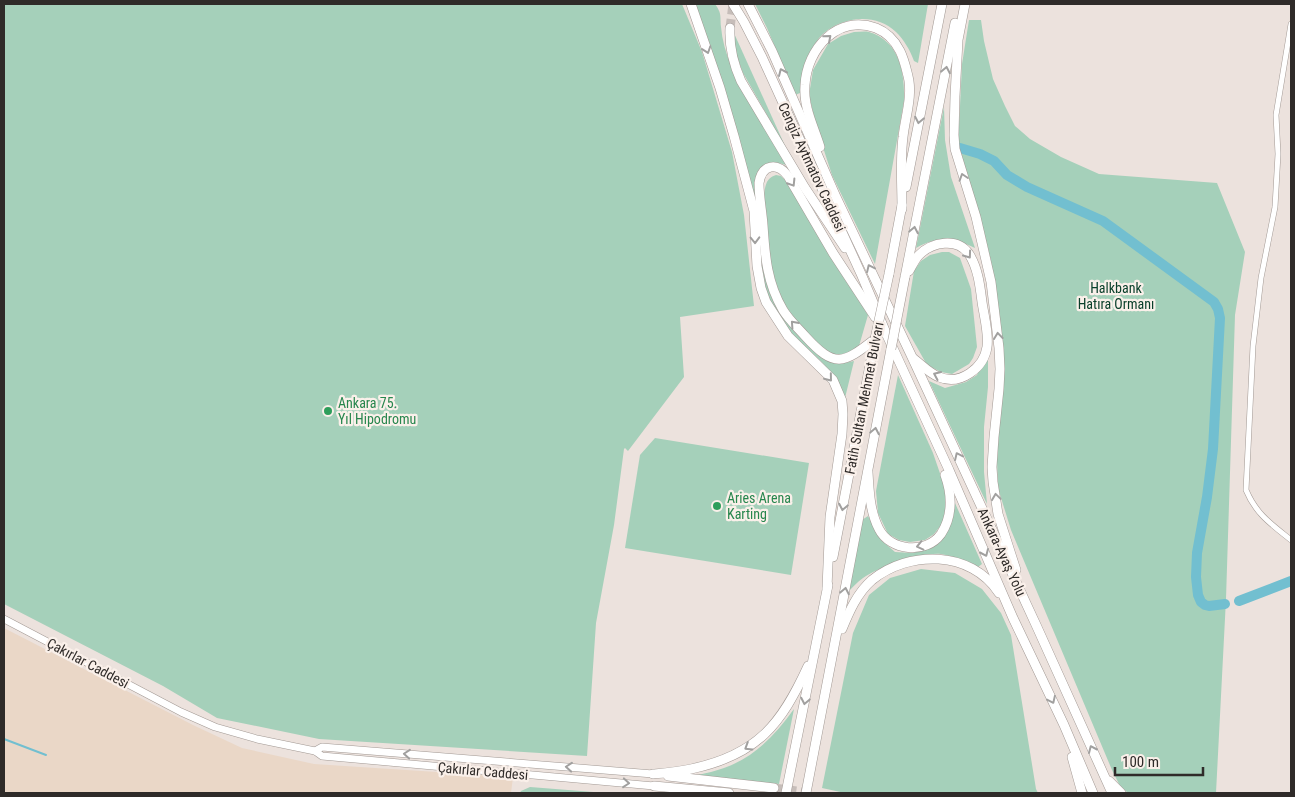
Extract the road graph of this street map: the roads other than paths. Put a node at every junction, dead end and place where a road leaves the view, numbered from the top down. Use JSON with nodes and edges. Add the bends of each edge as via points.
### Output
{"nodes":[{"id":1,"x":691,"y":4,"type":"edge"},
{"id":2,"x":733,"y":4,"type":"edge"},
{"id":3,"x":748,"y":4,"type":"edge"},
{"id":4,"x":942,"y":4,"type":"edge"},
{"id":5,"x":959,"y":4,"type":"edge"},
{"id":6,"x":965,"y":4,"type":"edge"},
{"id":7,"x":970,"y":4,"type":"edge"},
{"id":8,"x":1291,"y":24,"type":"edge"},
{"id":9,"x":730,"y":28,"type":"tunnel mouth"},
{"id":10,"x":957,"y":65,"type":"junction"},
{"id":11,"x":836,"y":198,"type":"junction"},
{"id":12,"x":902,"y":209,"type":"junction"},
{"id":13,"x":862,"y":276,"type":"junction"},
{"id":14,"x":905,"y":277,"type":"junction"},
{"id":15,"x":891,"y":312,"type":"joint"},
{"id":16,"x":886,"y":332,"type":"junction"},
{"id":17,"x":875,"y":339,"type":"junction"},
{"id":18,"x":912,"y":356,"type":"junction"},
{"id":19,"x":868,"y":472,"type":"junction"},
{"id":20,"x":1291,"y":540,"type":"edge"},
{"id":21,"x":827,"y":588,"type":"junction"},
{"id":22,"x":4,"y":618,"type":"edge"},
{"id":23,"x":1013,"y":618,"type":"junction"},
{"id":24,"x":1037,"y":627,"type":"junction"},
{"id":25,"x":834,"y":648,"type":"junction"},
{"id":26,"x":815,"y":652,"type":"junction"},
{"id":27,"x":1064,"y":725,"type":"junction"},
{"id":28,"x":315,"y":751,"type":"junction"},
{"id":29,"x":600,"y":770,"type":"junction"},
{"id":30,"x":652,"y":774,"type":"junction"},
{"id":31,"x":1104,"y":776,"type":"junction"},
{"id":32,"x":599,"y":781,"type":"junction"},
{"id":33,"x":654,"y":786,"type":"junction"},
{"id":34,"x":774,"y":788,"type":"dead end"},
{"id":35,"x":692,"y":793,"type":"edge"},
{"id":36,"x":729,"y":793,"type":"edge"},
{"id":37,"x":786,"y":793,"type":"edge"},
{"id":38,"x":806,"y":793,"type":"edge"},
{"id":39,"x":1082,"y":793,"type":"edge"},
{"id":40,"x":1093,"y":793,"type":"edge"},
{"id":41,"x":1112,"y":793,"type":"edge"},
{"id":42,"x":1121,"y":793,"type":"edge"}],
"edges":[{"from":1,"to":21,"type":"highway","one_way":true,"via":[[732,128],[754,210],[757,266],[766,302],[788,336],[833,380],[842,401],[842,434],[830,517]]},
{"from":2,"to":13,"type":"highway","name":"Cengiz Aytmatov Caddesi","via":[[762,57]]},
{"from":11,"to":3,"type":"highway","name":"Cengiz Aytmatov Caddesi","one_way":true},
{"from":4,"to":12,"type":"highway","name":"Fatih Sultan Mehmet Bulvarı","one_way":true},
{"from":14,"to":5,"type":"highway","name":"Fatih Sultan Mehmet Bulvarı","one_way":true},
{"from":6,"to":10,"type":"highway"},
{"from":7,"to":10,"type":"highway"},
{"from":8,"to":20,"type":"street","via":[[1276,115],[1275,207],[1261,278],[1253,346],[1246,490],[1265,520]]},
{"from":9,"to":13,"type":"highway","via":[[729,42],[741,81]]},
{"from":24,"to":10,"type":"highway","one_way":true,"via":[[1008,547],[993,482],[999,348],[988,265],[955,149]]},
{"from":11,"to":12,"type":"highway","one_way":true,"via":[[807,108],[807,70],[820,45],[836,31],[852,25],[870,26],[888,35],[895,43],[909,79],[902,139]]},
{"from":15,"to":11,"type":"highway","name":"Cengiz Aytmatov Caddesi","one_way":true},
{"from":12,"to":17,"type":"highway","name":"Fatih Sultan Mehmet Bulvarı","bridge":true},
{"from":13,"to":16,"type":"highway","name":"Cengiz Aytmatov Caddesi"},
{"from":14,"to":18,"type":"highway","one_way":true,"via":[[918,256],[930,247],[941,243],[961,246],[969,253],[980,284],[987,335],[985,355],[968,375],[950,380],[940,378]]},
{"from":19,"to":14,"type":"highway","name":"Fatih Sultan Mehmet Bulvarı","one_way":true,"bridge":true},
{"from":15,"to":18,"type":"highway","name":"Ankara-Ayaş Yolu"},
{"from":17,"to":16,"type":"highway","one_way":true,"via":[[846,358],[829,358],[783,310],[766,267],[759,183],[765,170],[778,168],[788,176],[833,253]]},
{"from":16,"to":19,"type":"highway","one_way":true,"via":[[950,490],[950,510],[940,536],[926,545],[910,548],[901,547],[884,537],[875,519]]},
{"from":16,"to":23,"type":"highway","name":"Ankara-Ayaş Yolu","one_way":true},
{"from":17,"to":21,"type":"highway","name":"Fatih Sultan Mehmet Bulvarı","one_way":true},
{"from":24,"to":18,"type":"highway","name":"Ankara-Ayaş Yolu","one_way":true},
{"from":25,"to":19,"type":"highway","name":"Fatih Sultan Mehmet Bulvarı","one_way":true},
{"from":21,"to":26,"type":"highway","name":"Fatih Sultan Mehmet Bulvarı"},
{"from":22,"to":28,"type":"main road","name":"Çakırlar Caddesi","via":[[215,727]]},
{"from":23,"to":25,"type":"highway","via":[[997,590],[976,570],[946,560],[914,560],[884,572],[859,594]]},
{"from":23,"to":27,"type":"highway","name":"Ankara-Ayaş Yolu","one_way":true},
{"from":31,"to":24,"type":"highway","name":"Ankara-Ayaş Yolu","one_way":true},
{"from":25,"to":38,"type":"highway","name":"Fatih Sultan Mehmet Bulvarı"},
{"from":26,"to":30,"type":"highway","one_way":true,"via":[[788,706],[762,738],[729,757],[709,764],[690,770]]},
{"from":26,"to":37,"type":"highway","name":"Fatih Sultan Mehmet Bulvarı","one_way":true},
{"from":27,"to":39,"type":"highway"},
{"from":27,"to":40,"type":"highway","name":"Ankara-Ayaş Yolu"},
{"from":29,"to":28,"type":"main road","name":"Çakırlar Caddesi","one_way":true,"via":[[322,747]]},
{"from":28,"to":32,"type":"main road","name":"Çakırlar Caddesi","via":[[322,756]]},
{"from":29,"to":30,"type":"main road","name":"Çakırlar Caddesi"},
{"from":29,"to":32,"type":"main road"},
{"from":30,"to":34,"type":"highway"},
{"from":31,"to":41,"type":"highway","name":"Ankara-Ayaş Yolu"},
{"from":31,"to":42,"type":"highway"},
{"from":32,"to":33,"type":"main road","name":"Çakırlar Caddesi","one_way":true},
{"from":33,"to":35,"type":"highway"},
{"from":33,"to":36,"type":"highway"}]}
